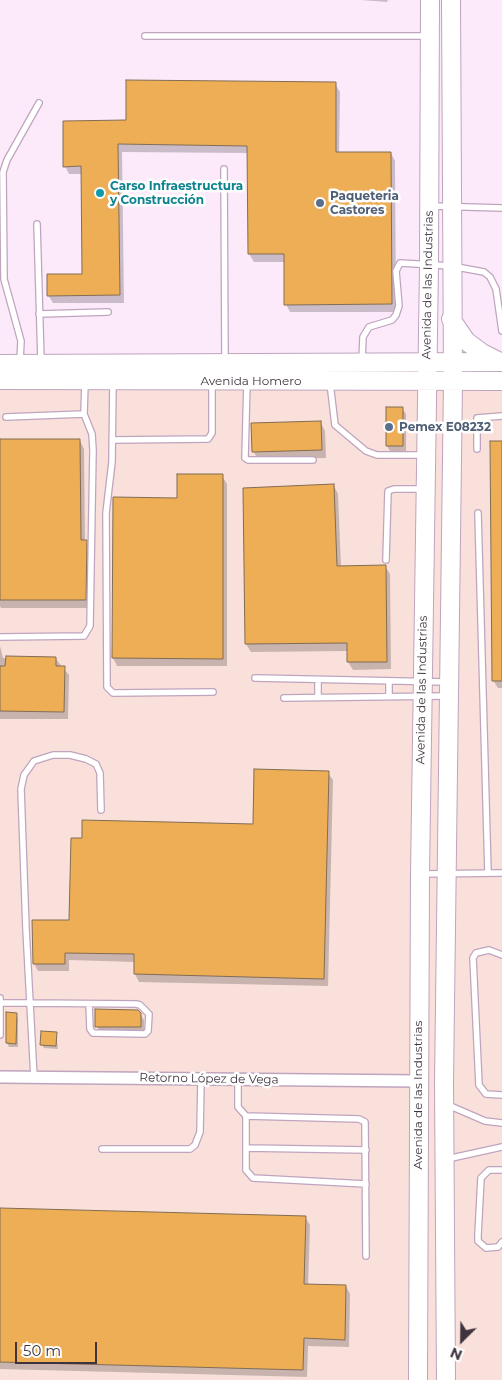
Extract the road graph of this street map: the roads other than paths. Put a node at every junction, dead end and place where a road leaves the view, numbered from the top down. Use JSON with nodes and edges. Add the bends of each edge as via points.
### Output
{"nodes":[{"id":1,"x":430,"y":0,"type":"edge"},
{"id":2,"x":451,"y":0,"type":"edge"},
{"id":3,"x":145,"y":36,"type":"dead end"},
{"id":4,"x":430,"y":36,"type":"junction"},
{"id":5,"x":39,"y":103,"type":"dead end"},
{"id":6,"x":224,"y":169,"type":"dead end"},
{"id":7,"x":429,"y":206,"type":"junction"},
{"id":8,"x":451,"y":208,"type":"junction"},
{"id":9,"x":502,"y":208,"type":"edge"},
{"id":10,"x":37,"y":224,"type":"dead end"},
{"id":11,"x":429,"y":266,"type":"junction"},
{"id":12,"x":451,"y":266,"type":"junction"},
{"id":13,"x":500,"y":308,"type":"edge"},
{"id":14,"x":108,"y":312,"type":"dead end"},
{"id":15,"x":39,"y":314,"type":"junction"},
{"id":16,"x":451,"y":319,"type":"junction"},
{"id":17,"x":502,"y":332,"type":"edge"},
{"id":18,"x":452,"y":362,"type":"junction"},
{"id":19,"x":500,"y":362,"type":"edge"},
{"id":20,"x":225,"y":363,"type":"junction"},
{"id":21,"x":362,"y":363,"type":"junction"},
{"id":22,"x":427,"y":363,"type":"junction"},
{"id":23,"x":41,"y":364,"type":"junction"},
{"id":24,"x":4,"y":367,"type":"edge"},
{"id":25,"x":85,"y":380,"type":"junction"},
{"id":26,"x":113,"y":381,"type":"junction"},
{"id":27,"x":212,"y":381,"type":"junction"},
{"id":28,"x":247,"y":381,"type":"junction"},
{"id":29,"x":330,"y":381,"type":"junction"},
{"id":30,"x":427,"y":381,"type":"junction"},
{"id":31,"x":453,"y":381,"type":"junction"},
{"id":32,"x":502,"y":381,"type":"edge"},
{"id":33,"x":84,"y":414,"type":"junction"},
{"id":34,"x":502,"y":416,"type":"edge"},
{"id":35,"x":6,"y":417,"type":"dead end"},
{"id":36,"x":112,"y":440,"type":"junction"},
{"id":37,"x":477,"y":449,"type":"dead end"},
{"id":38,"x":426,"y":455,"type":"junction"},
{"id":39,"x":313,"y":460,"type":"dead end"},
{"id":40,"x":425,"y":490,"type":"junction"},
{"id":41,"x":478,"y":513,"type":"dead end"},
{"id":42,"x":386,"y":560,"type":"dead end"},
{"id":43,"x":0,"y":637,"type":"edge"},
{"id":44,"x":255,"y":678,"type":"dead end"},
{"id":45,"x":318,"y":680,"type":"junction"},
{"id":46,"x":389,"y":681,"type":"junction"},
{"id":47,"x":422,"y":689,"type":"junction"},
{"id":48,"x":448,"y":689,"type":"junction"},
{"id":49,"x":213,"y":692,"type":"dead end"},
{"id":50,"x":389,"y":696,"type":"junction"},
{"id":51,"x":318,"y":697,"type":"junction"},
{"id":52,"x":284,"y":698,"type":"dead end"},
{"id":53,"x":101,"y":810,"type":"dead end"},
{"id":54,"x":420,"y":874,"type":"junction"},
{"id":55,"x":446,"y":874,"type":"junction"},
{"id":56,"x":488,"y":874,"type":"junction"},
{"id":57,"x":502,"y":874,"type":"edge"},
{"id":58,"x":502,"y":956,"type":"edge"},
{"id":59,"x":0,"y":998,"type":"edge"},
{"id":60,"x":30,"y":1003,"type":"junction"},
{"id":61,"x":0,"y":1004,"type":"edge"},
{"id":62,"x":89,"y":1004,"type":"junction"},
{"id":63,"x":0,"y":1036,"type":"edge"},
{"id":64,"x":0,"y":1077,"type":"edge"},
{"id":65,"x":34,"y":1078,"type":"junction"},
{"id":66,"x":201,"y":1079,"type":"junction"},
{"id":67,"x":238,"y":1080,"type":"junction"},
{"id":68,"x":418,"y":1081,"type":"junction"},
{"id":69,"x":444,"y":1082,"type":"junction"},
{"id":70,"x":502,"y":1095,"type":"edge"},
{"id":71,"x":444,"y":1103,"type":"junction"},
{"id":72,"x":246,"y":1116,"type":"junction"},
{"id":73,"x":502,"y":1123,"type":"edge"},
{"id":74,"x":502,"y":1147,"type":"edge"},
{"id":75,"x":246,"y":1148,"type":"junction"},
{"id":76,"x":102,"y":1149,"type":"dead end"},
{"id":77,"x":366,"y":1150,"type":"junction"},
{"id":78,"x":445,"y":1160,"type":"junction"},
{"id":79,"x":502,"y":1170,"type":"edge"},
{"id":80,"x":366,"y":1184,"type":"junction"},
{"id":81,"x":502,"y":1242,"type":"edge"},
{"id":82,"x":366,"y":1256,"type":"dead end"},
{"id":83,"x":418,"y":1380,"type":"edge"},
{"id":84,"x":446,"y":1380,"type":"edge"}],
"edges":[{"from":1,"to":4,"type":"main road","name":"Avenida de las Industrias"},
{"from":2,"to":8,"type":"main road","name":"Avenida de las Industrias"},
{"from":3,"to":4,"type":"lane"},
{"from":4,"to":7,"type":"main road","name":"Avenida de las Industrias"},
{"from":5,"to":24,"type":"lane","via":[[3,172],[4,279],[21,340]]},
{"from":6,"to":20,"type":"lane"},
{"from":7,"to":8,"type":"lane"},
{"from":7,"to":11,"type":"main road","name":"Avenida de las Industrias"},
{"from":8,"to":9,"type":"lane"},
{"from":8,"to":12,"type":"main road","name":"Avenida de las Industrias"},
{"from":10,"to":15,"type":"lane"},
{"from":11,"to":12,"type":"lane"},
{"from":11,"to":21,"type":"lane","via":[[398,265],[399,306],[396,315],[392,320],[369,328],[363,337]]},
{"from":11,"to":22,"type":"main road","name":"Avenida de las Industrias"},
{"from":12,"to":13,"type":"lane","via":[[477,269],[490,277]]},
{"from":12,"to":16,"type":"main road","name":"Avenida de las Industrias"},
{"from":13,"to":17,"type":"lane"},
{"from":14,"to":15,"type":"lane"},
{"from":15,"to":23,"type":"lane"},
{"from":16,"to":18,"type":"main road","name":"Avenida de las Industrias"},
{"from":16,"to":19,"type":"main road","via":[[466,341],[482,354]]},
{"from":18,"to":19,"type":"main road","name":"Avenida Homero"},
{"from":18,"to":22,"type":"main road","name":"Avenida Homero"},
{"from":18,"to":31,"type":"main road","name":"Avenida de las Industrias"},
{"from":20,"to":21,"type":"main road","name":"Avenida Homero"},
{"from":20,"to":23,"type":"main road","name":"Avenida Homero"},
{"from":21,"to":22,"type":"main road","name":"Avenida Homero"},
{"from":22,"to":30,"type":"main road","name":"Avenida de las Industrias"},
{"from":23,"to":24,"type":"main road","name":"Avenida Homero"},
{"from":24,"to":25,"type":"main road","name":"Avenida Homero"},
{"from":25,"to":26,"type":"main road","name":"Avenida Homero"},
{"from":25,"to":33,"type":"lane"},
{"from":26,"to":27,"type":"main road","name":"Avenida Homero"},
{"from":26,"to":36,"type":"lane"},
{"from":27,"to":28,"type":"main road","name":"Avenida Homero"},
{"from":27,"to":36,"type":"lane","via":[[212,433],[208,439]]},
{"from":28,"to":29,"type":"main road","name":"Avenida Homero"},
{"from":28,"to":39,"type":"lane","via":[[245,458]]},
{"from":29,"to":30,"type":"main road","name":"Avenida Homero"},
{"from":29,"to":38,"type":"lane","via":[[333,421],[338,429],[372,454]]},
{"from":30,"to":31,"type":"main road","name":"Avenida Homero"},
{"from":30,"to":38,"type":"main road","name":"Avenida de las Industrias"},
{"from":31,"to":32,"type":"main road","name":"Avenida Homero"},
{"from":31,"to":48,"type":"main road","name":"Avenida de las Industrias"},
{"from":33,"to":35,"type":"lane"},
{"from":33,"to":43,"type":"lane","via":[[92,434],[93,450],[89,631],[84,636]]},
{"from":34,"to":37,"type":"lane","via":[[477,418]]},
{"from":36,"to":49,"type":"lane","via":[[106,513],[107,687],[113,692]]},
{"from":38,"to":40,"type":"main road","name":"Avenida de las Industrias"},
{"from":40,"to":42,"type":"lane","via":[[388,491]]},
{"from":40,"to":47,"type":"main road","name":"Avenida de las Industrias"},
{"from":41,"to":56,"type":"lane"},
{"from":44,"to":45,"type":"lane"},
{"from":45,"to":46,"type":"lane"},
{"from":45,"to":51,"type":"lane"},
{"from":46,"to":47,"type":"lane"},
{"from":46,"to":50,"type":"lane"},
{"from":47,"to":48,"type":"lane"},
{"from":47,"to":48,"type":"lane"},
{"from":47,"to":50,"type":"lane"},
{"from":47,"to":54,"type":"main road","name":"Avenida de las Industrias"},
{"from":48,"to":55,"type":"main road","name":"Avenida de las Industrias"},
{"from":50,"to":51,"type":"lane"},
{"from":51,"to":52,"type":"lane"},
{"from":53,"to":60,"type":"lane","via":[[100,773],[96,764],[86,759],[53,755],[34,761],[24,775],[21,789]]},
{"from":54,"to":55,"type":"lane"},
{"from":54,"to":68,"type":"main road","name":"Avenida de las Industrias"},
{"from":55,"to":56,"type":"lane"},
{"from":55,"to":69,"type":"main road","name":"Avenida de las Industrias"},
{"from":56,"to":57,"type":"lane"},
{"from":58,"to":70,"type":"lane","via":[[489,950],[476,953],[473,958],[480,1085],[486,1094]]},
{"from":59,"to":61,"type":"lane"},
{"from":60,"to":61,"type":"lane"},
{"from":60,"to":62,"type":"lane"},
{"from":60,"to":65,"type":"lane"},
{"from":61,"to":63,"type":"lane"},
{"from":62,"to":62,"type":"lane","via":[[93,1033],[148,1032],[149,1014],[140,1004]]},
{"from":64,"to":65,"type":"street","name":"Retorno López de Vega"},
{"from":65,"to":66,"type":"street","name":"Retorno López de Vega"},
{"from":66,"to":67,"type":"street","name":"Retorno López de Vega"},
{"from":66,"to":76,"type":"lane","via":[[200,1132],[195,1145],[190,1148]]},
{"from":67,"to":68,"type":"street","name":"Retorno López de Vega"},
{"from":67,"to":72,"type":"lane","via":[[238,1107]]},
{"from":68,"to":69,"type":"main road"},
{"from":68,"to":83,"type":"main road","name":"Avenida de las Industrias"},
{"from":69,"to":71,"type":"main road","name":"Avenida de las Industrias"},
{"from":71,"to":73,"type":"lane","via":[[485,1121]]},
{"from":71,"to":78,"type":"main road","name":"Avenida de las Industrias"},
{"from":72,"to":75,"type":"lane"},
{"from":72,"to":77,"type":"lane","via":[[362,1120],[366,1124]]},
{"from":74,"to":78,"type":"lane"},
{"from":75,"to":77,"type":"lane"},
{"from":75,"to":80,"type":"lane","via":[[246,1170],[253,1178]]},
{"from":77,"to":80,"type":"lane"},
{"from":78,"to":84,"type":"main road","name":"Avenida de las Industrias"},
{"from":79,"to":81,"type":"lane","via":[[490,1170],[481,1178],[478,1235],[478,1241],[486,1248],[498,1247]]},
{"from":80,"to":82,"type":"lane"}]}
